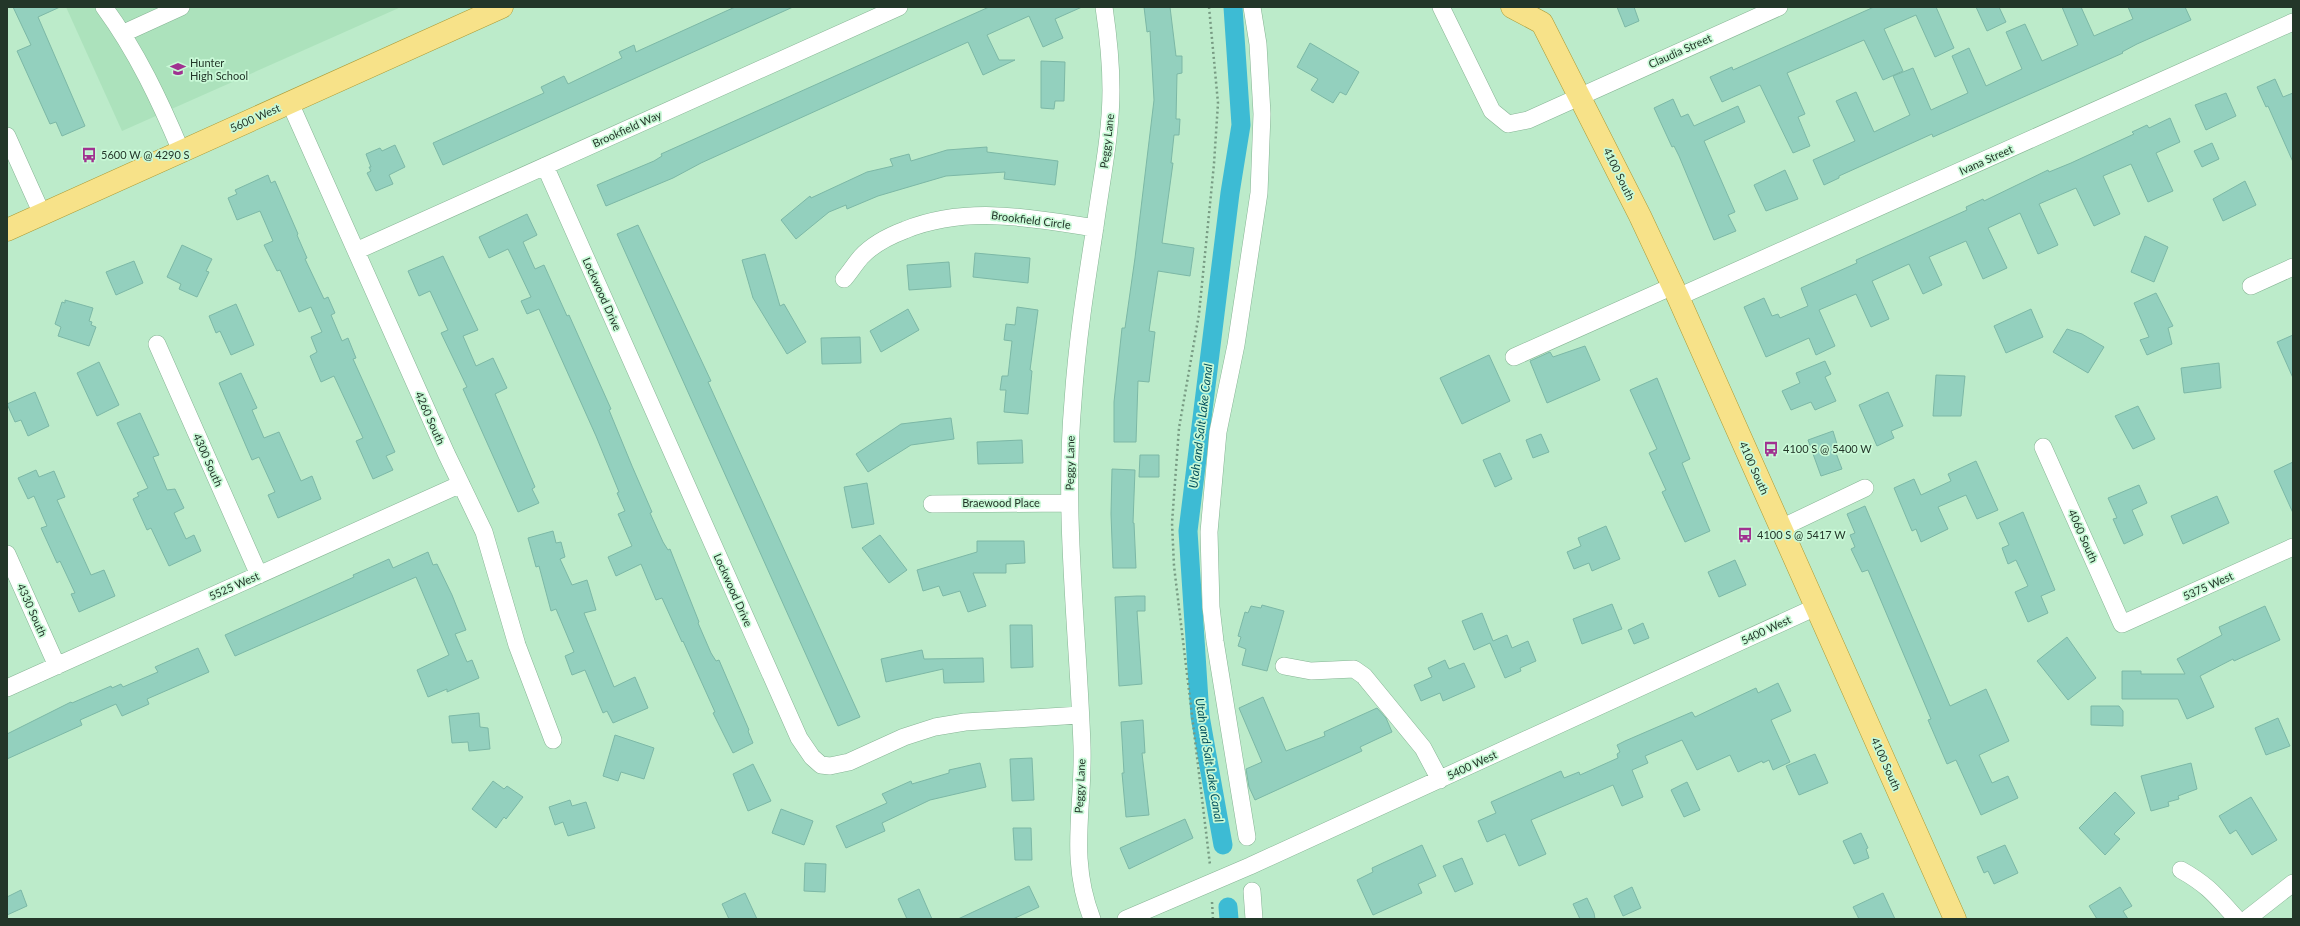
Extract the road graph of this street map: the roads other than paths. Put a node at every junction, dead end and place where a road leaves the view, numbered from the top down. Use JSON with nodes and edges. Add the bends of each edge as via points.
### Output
{"nodes":[{"id":1,"x":104,"y":7,"type":"edge"},
{"id":2,"x":181,"y":7,"type":"edge"},
{"id":3,"x":502,"y":7,"type":"edge"},
{"id":4,"x":899,"y":7,"type":"edge"},
{"id":5,"x":1104,"y":7,"type":"edge"},
{"id":6,"x":1252,"y":7,"type":"edge"},
{"id":7,"x":1441,"y":7,"type":"edge"},
{"id":8,"x":1512,"y":7,"type":"edge"},
{"id":9,"x":1779,"y":7,"type":"edge"},
{"id":10,"x":1543,"y":15,"type":"edge"},
{"id":11,"x":2293,"y":22,"type":"edge"},
{"id":12,"x":124,"y":33,"type":"junction"},
{"id":13,"x":1581,"y":96,"type":"junction"},
{"id":14,"x":290,"y":103,"type":"junction"},
{"id":15,"x":7,"y":136,"type":"edge"},
{"id":16,"x":181,"y":151,"type":"junction"},
{"id":17,"x":545,"y":166,"type":"junction"},
{"id":18,"x":42,"y":214,"type":"junction"},
{"id":19,"x":1094,"y":228,"type":"junction"},
{"id":20,"x":7,"y":230,"type":"edge"},
{"id":21,"x":356,"y":251,"type":"junction"},
{"id":22,"x":2293,"y":268,"type":"edge"},
{"id":23,"x":844,"y":279,"type":"dead end"},
{"id":24,"x":2251,"y":286,"type":"dead end"},
{"id":25,"x":1676,"y":291,"type":"junction"},
{"id":26,"x":157,"y":344,"type":"dead end"},
{"id":27,"x":1514,"y":357,"type":"dead end"},
{"id":28,"x":2043,"y":447,"type":"dead end"},
{"id":29,"x":461,"y":484,"type":"junction"},
{"id":30,"x":1865,"y":488,"type":"dead end"},
{"id":31,"x":1069,"y":503,"type":"junction"},
{"id":32,"x":932,"y":504,"type":"dead end"},
{"id":33,"x":1781,"y":528,"type":"junction"},
{"id":34,"x":2293,"y":547,"type":"edge"},
{"id":35,"x":7,"y":554,"type":"edge"},
{"id":36,"x":259,"y":575,"type":"junction"},
{"id":37,"x":1816,"y":607,"type":"junction"},
{"id":38,"x":2122,"y":624,"type":"joint"},
{"id":39,"x":57,"y":666,"type":"junction"},
{"id":40,"x":1284,"y":666,"type":"dead end"},
{"id":41,"x":7,"y":688,"type":"edge"},
{"id":42,"x":1080,"y":715,"type":"junction"},
{"id":43,"x":553,"y":740,"type":"dead end"},
{"id":44,"x":1440,"y":780,"type":"junction"},
{"id":45,"x":1247,"y":837,"type":"dead end"},
{"id":46,"x":2180,"y":870,"type":"dead end"},
{"id":47,"x":2293,"y":883,"type":"edge"},
{"id":48,"x":1252,"y":891,"type":"dead end"},
{"id":49,"x":1092,"y":919,"type":"edge"},
{"id":50,"x":1126,"y":919,"type":"edge"},
{"id":51,"x":1254,"y":919,"type":"edge"},
{"id":52,"x":1955,"y":919,"type":"edge"},
{"id":53,"x":2237,"y":919,"type":"edge"},
{"id":54,"x":2247,"y":919,"type":"edge"}],
"edges":[{"from":1,"to":12,"type":"street"},
{"from":2,"to":12,"type":"street"},
{"from":3,"to":14,"type":"main road","name":"5600 West"},
{"from":4,"to":17,"type":"street","name":"Brookfield Way"},
{"from":5,"to":19,"type":"street","name":"Peggy Lane","via":[[1111,89],[1107,145]]},
{"from":6,"to":45,"type":"street","via":[[1258,44],[1262,114],[1259,193],[1236,345],[1218,432],[1209,532],[1214,634]]},
{"from":7,"to":13,"type":"street","name":"Claudia Street","via":[[1492,112],[1508,124],[1528,120]]},
{"from":8,"to":10,"type":"main road","name":"4100 South"},
{"from":9,"to":13,"type":"street","name":"Claudia Street"},
{"from":10,"to":13,"type":"main road","name":"4100 South"},
{"from":11,"to":25,"type":"street","name":"Ivana Street"},
{"from":12,"to":16,"type":"street","via":[[158,98]]},
{"from":13,"to":25,"type":"main road","name":"4100 South"},
{"from":14,"to":16,"type":"main road","name":"5600 West"},
{"from":14,"to":21,"type":"street","name":"4260 South"},
{"from":15,"to":18,"type":"street"},
{"from":16,"to":18,"type":"main road","name":"5600 West"},
{"from":17,"to":21,"type":"street","name":"Brookfield Way"},
{"from":17,"to":42,"type":"street","name":"Lockwood Drive","via":[[799,738],[812,757],[821,765],[840,765],[935,727],[965,722]]},
{"from":18,"to":20,"type":"main road","name":"5600 West"},
{"from":19,"to":23,"type":"street","name":"Brookfield Circle","via":[[992,214],[948,218],[912,227],[879,243],[861,257]]},
{"from":19,"to":31,"type":"street","name":"Peggy Lane","via":[[1076,360],[1070,440]]},
{"from":21,"to":29,"type":"street","name":"4260 South"},
{"from":22,"to":24,"type":"street"},
{"from":25,"to":27,"type":"street","name":"Ivana Street"},
{"from":25,"to":33,"type":"main road","name":"4100 South"},
{"from":26,"to":36,"type":"street","name":"4300 South"},
{"from":28,"to":38,"type":"street","name":"4060 South"},
{"from":29,"to":36,"type":"street","name":"5525 West"},
{"from":29,"to":43,"type":"street","name":"4260 South","via":[[491,552],[517,645]]},
{"from":30,"to":33,"type":"street"},
{"from":31,"to":32,"type":"street","name":"Braewood Place"},
{"from":31,"to":42,"type":"street","name":"Peggy Lane"},
{"from":33,"to":37,"type":"main road","name":"4100 South"},
{"from":34,"to":38,"type":"street","name":"5375 West"},
{"from":35,"to":39,"type":"street","name":"4330 South"},
{"from":36,"to":39,"type":"street","name":"5525 West"},
{"from":37,"to":44,"type":"street","name":"5400 West"},
{"from":37,"to":52,"type":"main road","name":"4100 South"},
{"from":39,"to":41,"type":"street","name":"5525 West"},
{"from":40,"to":44,"type":"street","via":[[1311,671],[1354,669],[1364,676],[1423,748]]},
{"from":42,"to":49,"type":"street","name":"Peggy Lane","via":[[1082,785],[1077,844],[1080,879]]},
{"from":44,"to":50,"type":"street","name":"5400 West"},
{"from":46,"to":53,"type":"street","via":[[2213,891]]},
{"from":47,"to":54,"type":"street"},
{"from":48,"to":51,"type":"street"}]}
